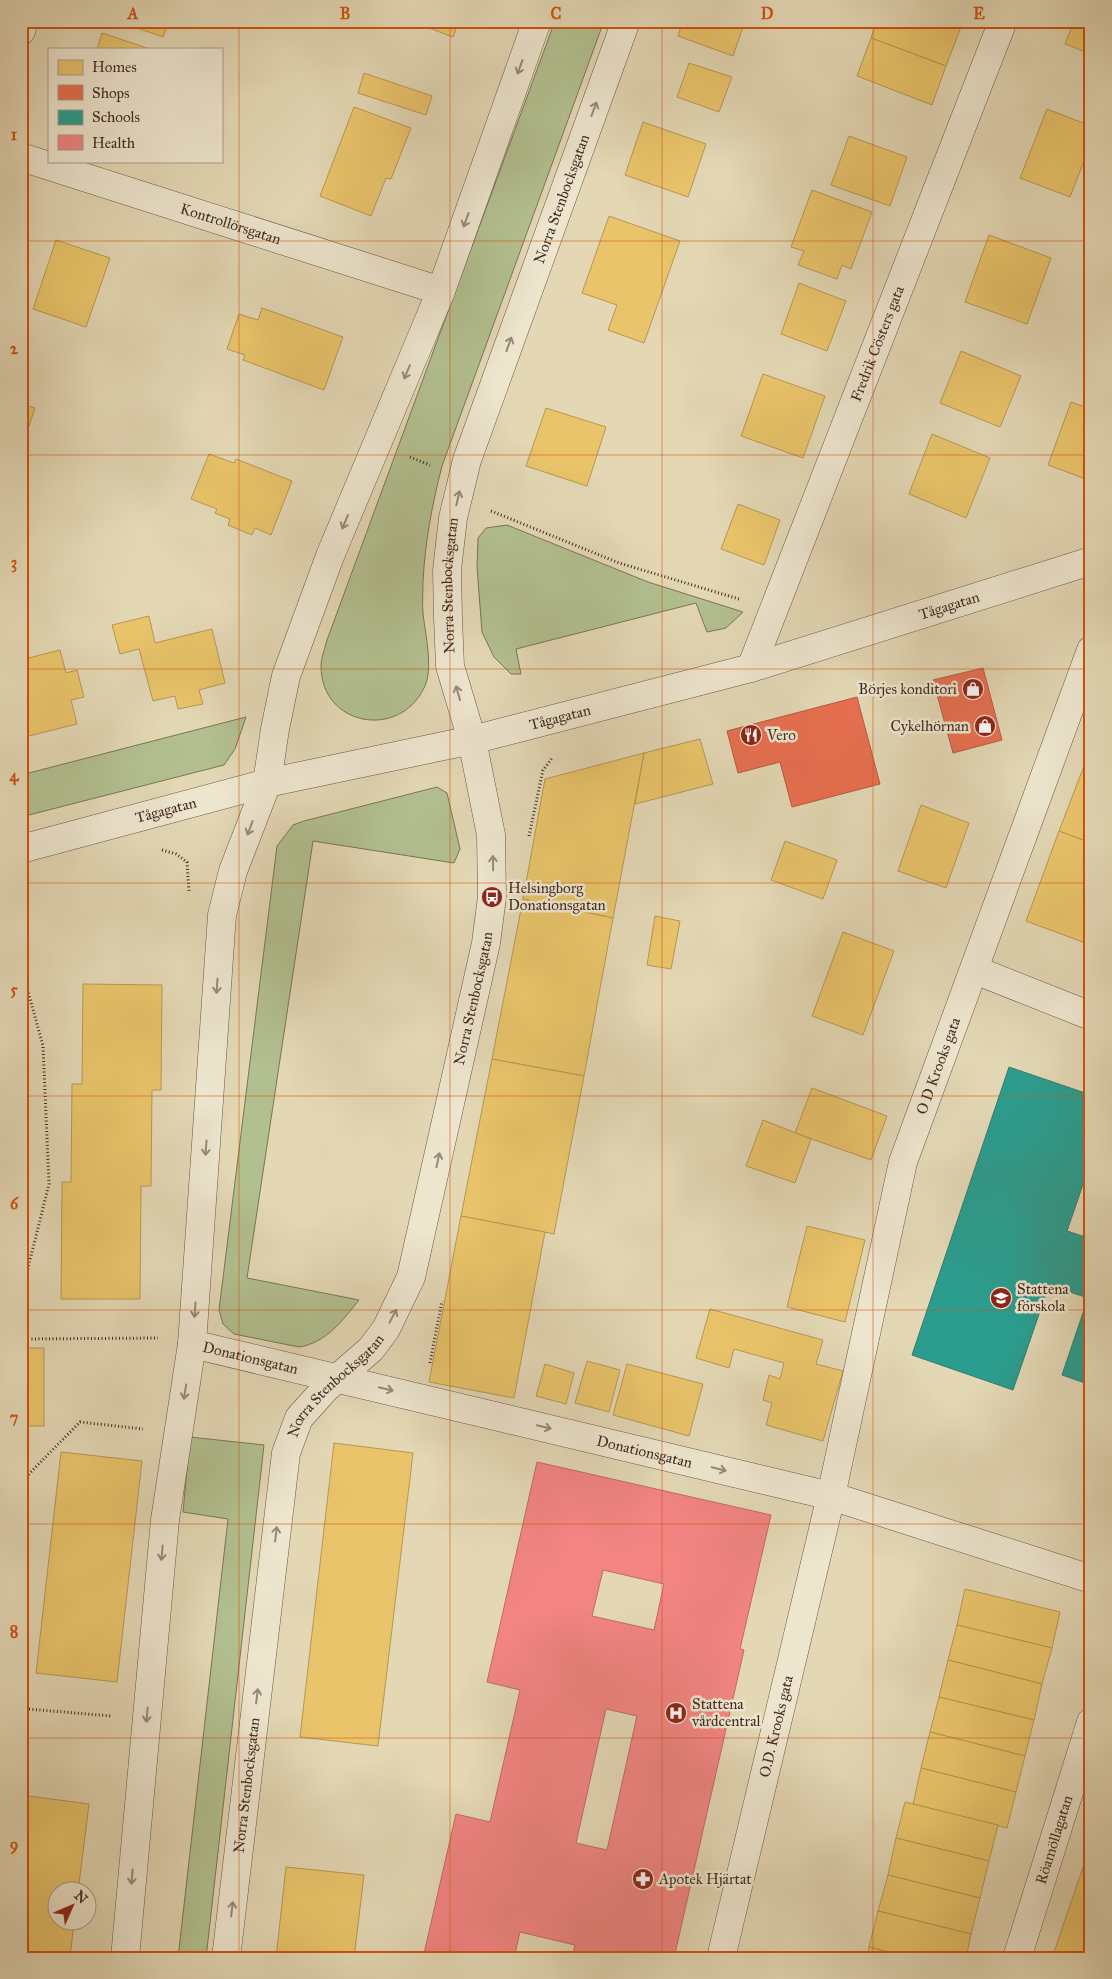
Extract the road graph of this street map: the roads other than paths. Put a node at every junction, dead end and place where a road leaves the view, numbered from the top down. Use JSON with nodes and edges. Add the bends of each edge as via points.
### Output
{"nodes":[{"id":1,"x":24,"y":21,"type":"edge"},
{"id":2,"x":537,"y":21,"type":"edge"},
{"id":3,"x":626,"y":21,"type":"edge"},
{"id":4,"x":1003,"y":21,"type":"edge"},
{"id":5,"x":21,"y":31,"type":"edge"},
{"id":6,"x":21,"y":157,"type":"edge"},
{"id":7,"x":440,"y":291,"type":"junction"},
{"id":8,"x":1091,"y":561,"type":"edge"},
{"id":9,"x":1091,"y":650,"type":"edge"},
{"id":10,"x":751,"y":668,"type":"junction"},
{"id":11,"x":472,"y":740,"type":"junction"},
{"id":12,"x":267,"y":783,"type":"junction"},
{"id":13,"x":21,"y":849,"type":"edge"},
{"id":14,"x":975,"y":970,"type":"junction"},
{"id":15,"x":1091,"y":1016,"type":"edge"},
{"id":16,"x":192,"y":1344,"type":"junction"},
{"id":17,"x":338,"y":1378,"type":"junction"},
{"id":18,"x":830,"y":1496,"type":"junction"},
{"id":19,"x":1091,"y":1579,"type":"edge"},
{"id":20,"x":1091,"y":1722,"type":"edge"},
{"id":21,"x":125,"y":1958,"type":"edge"},
{"id":22,"x":226,"y":1958,"type":"edge"},
{"id":23,"x":721,"y":1958,"type":"edge"},
{"id":24,"x":1017,"y":1958,"type":"edge"}],
"edges":[{"from":1,"to":5,"type":"street"},
{"from":2,"to":7,"type":"street","one_way":true},
{"from":11,"to":3,"type":"street","name":"Norra Stenbocksgatan","one_way":true,"via":[[450,666],[447,570],[453,518],[467,460]]},
{"from":4,"to":10,"type":"street","name":"Fredrik Cösters gata"},
{"from":6,"to":7,"type":"street","name":"Kontrollörsgatan"},
{"from":7,"to":12,"type":"street","one_way":true,"via":[[330,556],[286,676]]},
{"from":8,"to":10,"type":"street","name":"Tågagatan"},
{"from":9,"to":14,"type":"street","name":"O D Krooks gata"},
{"from":10,"to":11,"type":"street","name":"Tågagatan"},
{"from":11,"to":12,"type":"street","name":"Tågagatan"},
{"from":17,"to":11,"type":"street","name":"Norra Stenbocksgatan","one_way":true,"via":[[370,1349],[386,1329],[411,1277],[486,943],[492,897],[491,835]]},
{"from":12,"to":13,"type":"street","name":"Tågagatan"},
{"from":12,"to":16,"type":"street","one_way":true,"via":[[233,871],[222,915]]},
{"from":14,"to":15,"type":"street"},
{"from":14,"to":18,"type":"street","name":"O D Krooks gata","via":[[903,1162]]},
{"from":16,"to":17,"type":"street","name":"Donationsgatan"},
{"from":16,"to":21,"type":"street","one_way":true,"via":[[165,1520]]},
{"from":17,"to":18,"type":"street","name":"Donationsgatan","one_way":true},
{"from":22,"to":17,"type":"street","name":"Norra Stenbocksgatan","one_way":true,"via":[[286,1453],[299,1418]]},
{"from":18,"to":19,"type":"street","name":"Donationsgatan"},
{"from":18,"to":23,"type":"street","name":"O.D. Krooks gata"},
{"from":20,"to":24,"type":"street","name":"Röamöllagatan"}]}
